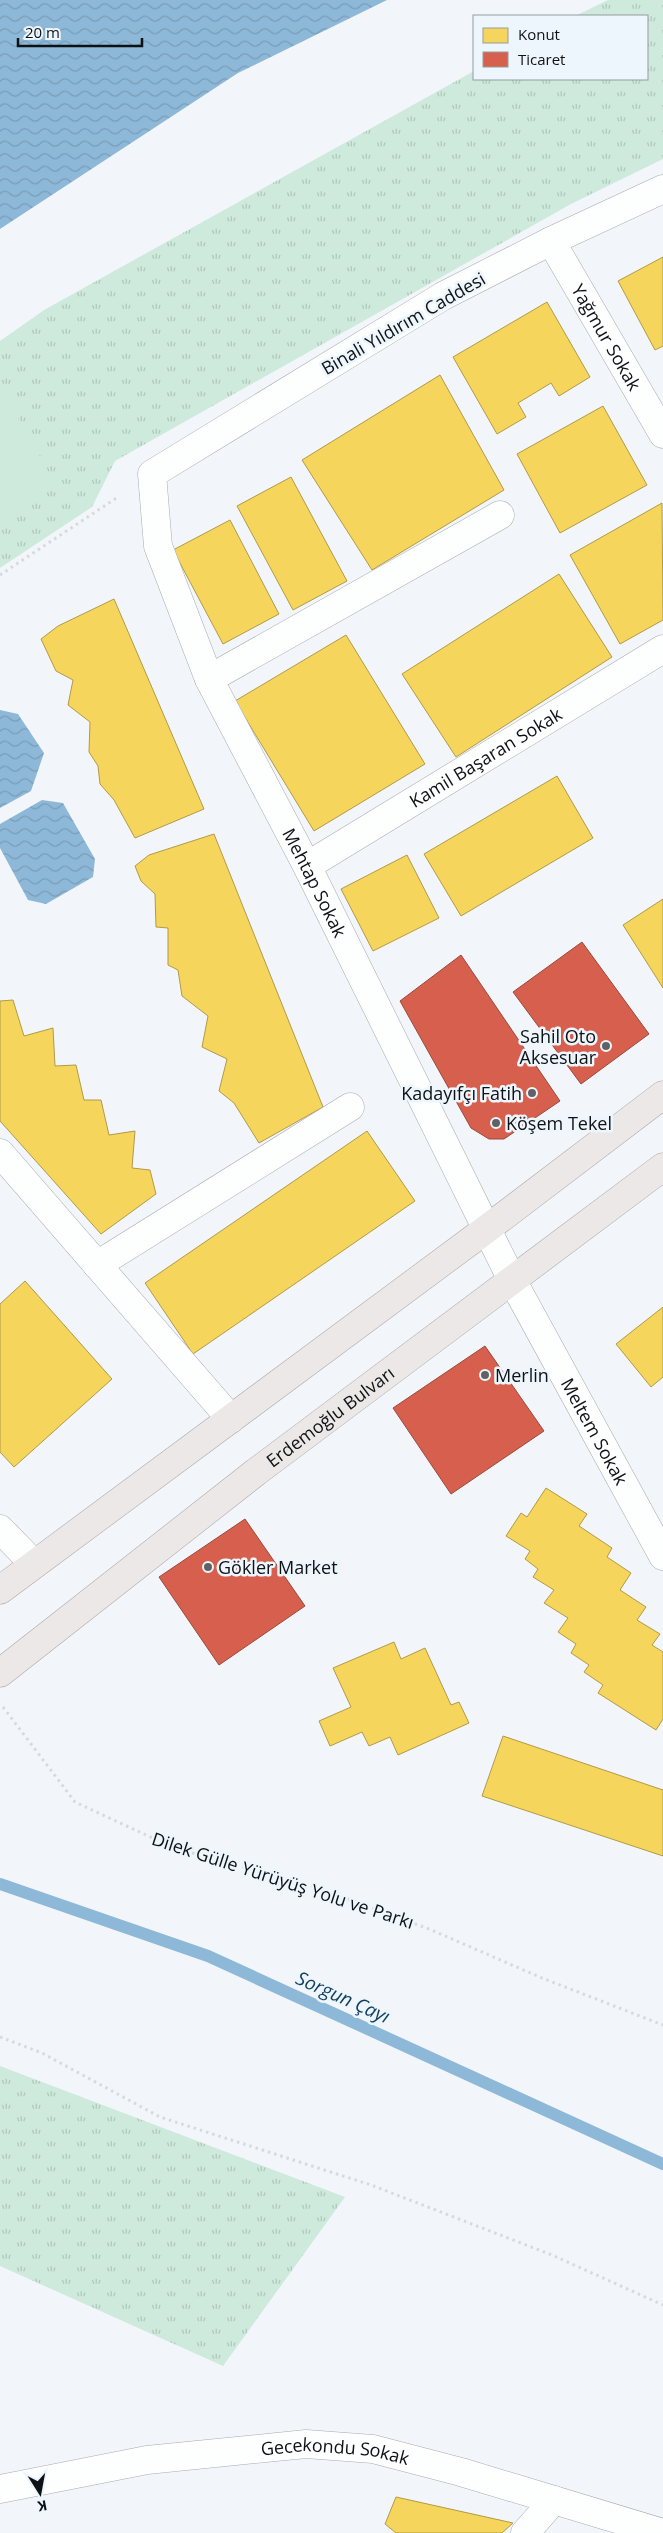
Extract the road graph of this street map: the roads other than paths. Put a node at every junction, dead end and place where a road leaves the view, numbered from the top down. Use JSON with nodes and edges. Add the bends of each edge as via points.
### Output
{"nodes":[{"id":1,"x":663,"y":189,"type":"edge"},
{"id":2,"x":551,"y":240,"type":"junction"},
{"id":3,"x":663,"y":434,"type":"edge"},
{"id":4,"x":152,"y":474,"type":"joint"},
{"id":5,"x":500,"y":515,"type":"dead end"},
{"id":6,"x":663,"y":649,"type":"edge"},
{"id":7,"x":209,"y":679,"type":"junction"},
{"id":8,"x":306,"y":866,"type":"junction"},
{"id":9,"x":663,"y":1095,"type":"edge"},
{"id":10,"x":350,"y":1107,"type":"dead end"},
{"id":11,"x":0,"y":1153,"type":"edge"},
{"id":12,"x":663,"y":1167,"type":"edge"},
{"id":13,"x":488,"y":1228,"type":"junction"},
{"id":14,"x":97,"y":1265,"type":"junction"},
{"id":15,"x":512,"y":1280,"type":"junction"},
{"id":16,"x":231,"y":1419,"type":"junction"},
{"id":17,"x":0,"y":1530,"type":"edge"},
{"id":18,"x":663,"y":1556,"type":"edge"},
{"id":19,"x":34,"y":1564,"type":"junction"},
{"id":20,"x":0,"y":1590,"type":"edge"},
{"id":21,"x":0,"y":1673,"type":"edge"},
{"id":22,"x":0,"y":2489,"type":"edge"},
{"id":23,"x":554,"y":2500,"type":"junction"},
{"id":24,"x":525,"y":2533,"type":"edge"},
{"id":25,"x":663,"y":2533,"type":"edge"}],
"edges":[{"from":1,"to":2,"type":"street","name":"Binali Yıldırım Caddesi"},
{"from":2,"to":3,"type":"street","name":"Yağmur Sokak"},
{"from":2,"to":4,"type":"street","name":"Binali Yıldırım Caddesi","via":[[443,296]]},
{"from":4,"to":7,"type":"street","name":"Mehtap Sokak","via":[[158,546]]},
{"from":5,"to":7,"type":"street"},
{"from":6,"to":8,"type":"street","name":"Kamil Başaran Sokak"},
{"from":7,"to":8,"type":"street","name":"Mehtap Sokak"},
{"from":8,"to":13,"type":"street","name":"Mehtap Sokak"},
{"from":9,"to":13,"type":"main road"},
{"from":10,"to":14,"type":"street"},
{"from":11,"to":14,"type":"street"},
{"from":12,"to":15,"type":"main road","name":"Erdemoğlu Bulvarı"},
{"from":13,"to":15,"type":"street","name":"Mehtap Sokak"},
{"from":13,"to":16,"type":"main road"},
{"from":14,"to":16,"type":"street"},
{"from":15,"to":18,"type":"street","name":"Meltem Sokak"},
{"from":15,"to":21,"type":"main road","name":"Erdemoğlu Bulvarı","via":[[256,1472]]},
{"from":16,"to":19,"type":"main road"},
{"from":17,"to":19,"type":"street"},
{"from":19,"to":20,"type":"main road"},
{"from":22,"to":23,"type":"street","name":"Gecekondu Sokak","via":[[147,2460],[306,2444],[372,2449]]},
{"from":23,"to":24,"type":"street"},
{"from":23,"to":25,"type":"street","name":"Gecekondu Sokak"}]}
